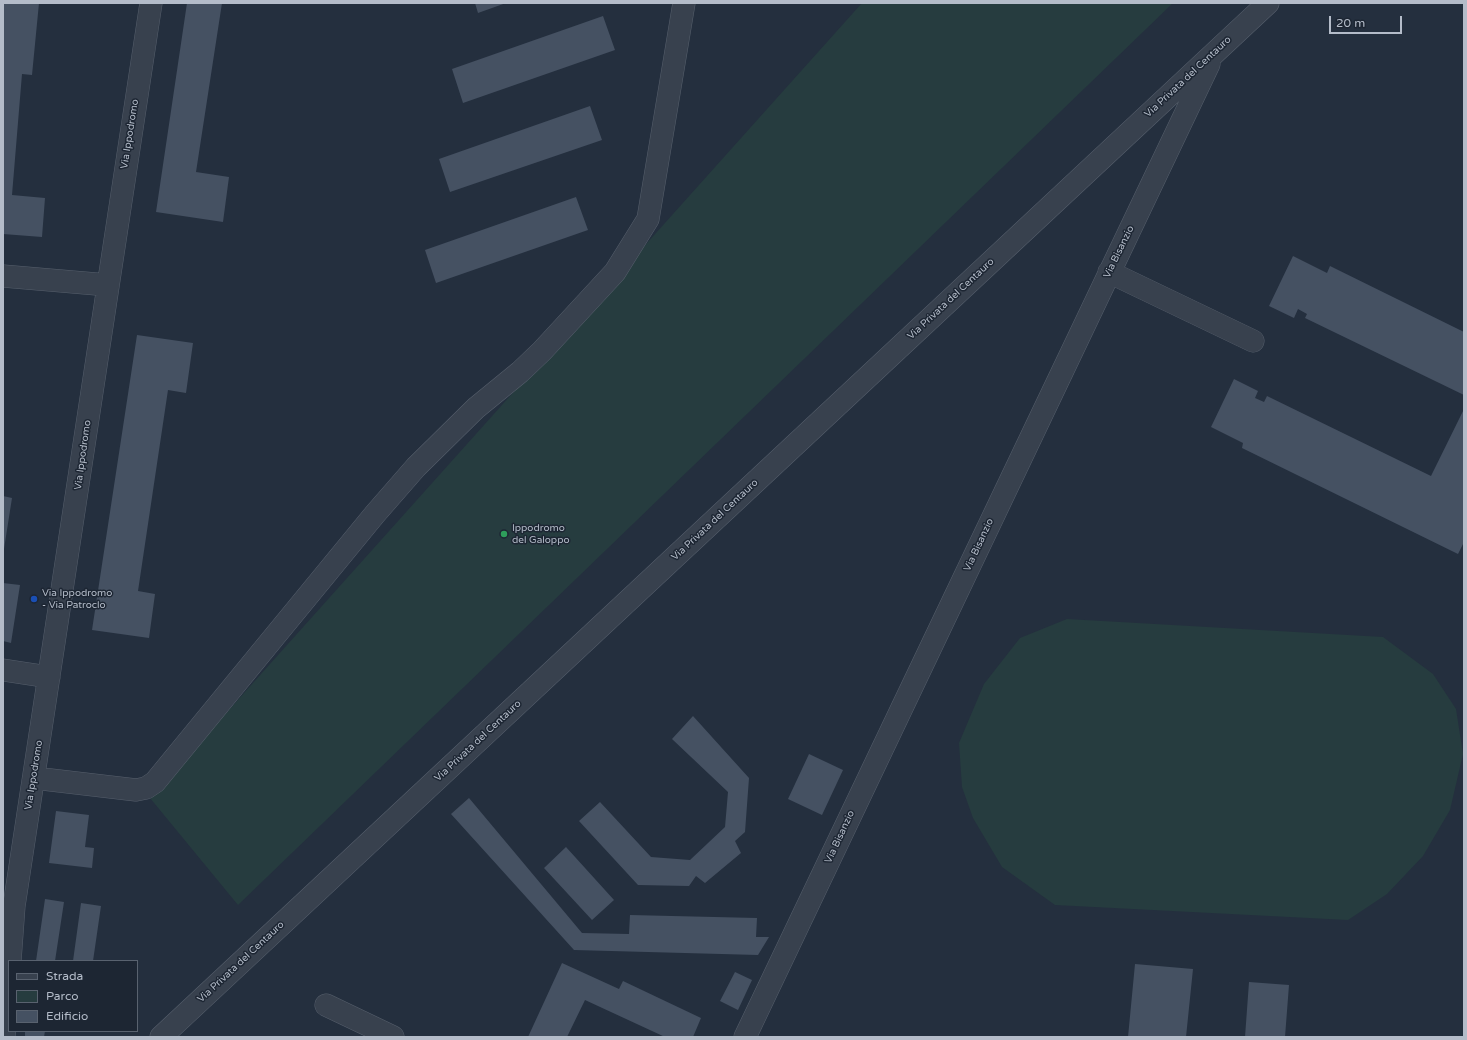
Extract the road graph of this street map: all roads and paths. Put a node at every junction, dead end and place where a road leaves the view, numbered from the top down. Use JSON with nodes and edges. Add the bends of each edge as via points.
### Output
{"nodes":[{"id":1,"x":151,"y":3,"type":"edge"},
{"id":2,"x":684,"y":3,"type":"edge"},
{"id":3,"x":1268,"y":3,"type":"edge"},
{"id":4,"x":1214,"y":52,"type":"junction"},
{"id":5,"x":1109,"y":272,"type":"junction"},
{"id":6,"x":3,"y":276,"type":"edge"},
{"id":7,"x":108,"y":285,"type":"junction"},
{"id":8,"x":1252,"y":341,"type":"dead end"},
{"id":9,"x":3,"y":670,"type":"edge"},
{"id":10,"x":49,"y":677,"type":"junction"},
{"id":11,"x":34,"y":778,"type":"junction"},
{"id":12,"x":14,"y":906,"type":"junction"},
{"id":13,"x":3,"y":947,"type":"edge"},
{"id":14,"x":10,"y":960,"type":"edge"},
{"id":15,"x":8,"y":987,"type":"edge"},
{"id":16,"x":326,"y":1005,"type":"dead end"},
{"id":17,"x":4,"y":1037,"type":"edge"},
{"id":18,"x":161,"y":1037,"type":"edge"},
{"id":19,"x":393,"y":1037,"type":"edge"},
{"id":20,"x":744,"y":1037,"type":"edge"}],
"edges":[{"from":1,"to":7,"type":"street","name":"Via Ippodromo"},
{"from":2,"to":11,"type":"street","via":[[648,219],[614,272],[542,351],[476,408],[416,467],[155,782],[146,788],[136,790]]},
{"from":3,"to":4,"type":"street","name":"Via Privata del Centauro"},
{"from":4,"to":5,"type":"street","name":"Via Bisanzio"},
{"from":4,"to":18,"type":"street","name":"Via Privata del Centauro"},
{"from":5,"to":8,"type":"street"},
{"from":5,"to":20,"type":"street","name":"Via Bisanzio"},
{"from":6,"to":7,"type":"street"},
{"from":7,"to":10,"type":"street","name":"Via Ippodromo"},
{"from":9,"to":10,"type":"street"},
{"from":10,"to":11,"type":"street","name":"Via Ippodromo"},
{"from":11,"to":12,"type":"street","name":"Via Ippodromo"},
{"from":12,"to":13,"type":"street","name":"Via Ippodromo"},
{"from":12,"to":14,"type":"street","name":"Via Ippodromo"},
{"from":15,"to":17,"type":"street"},
{"from":16,"to":19,"type":"street"}]}
